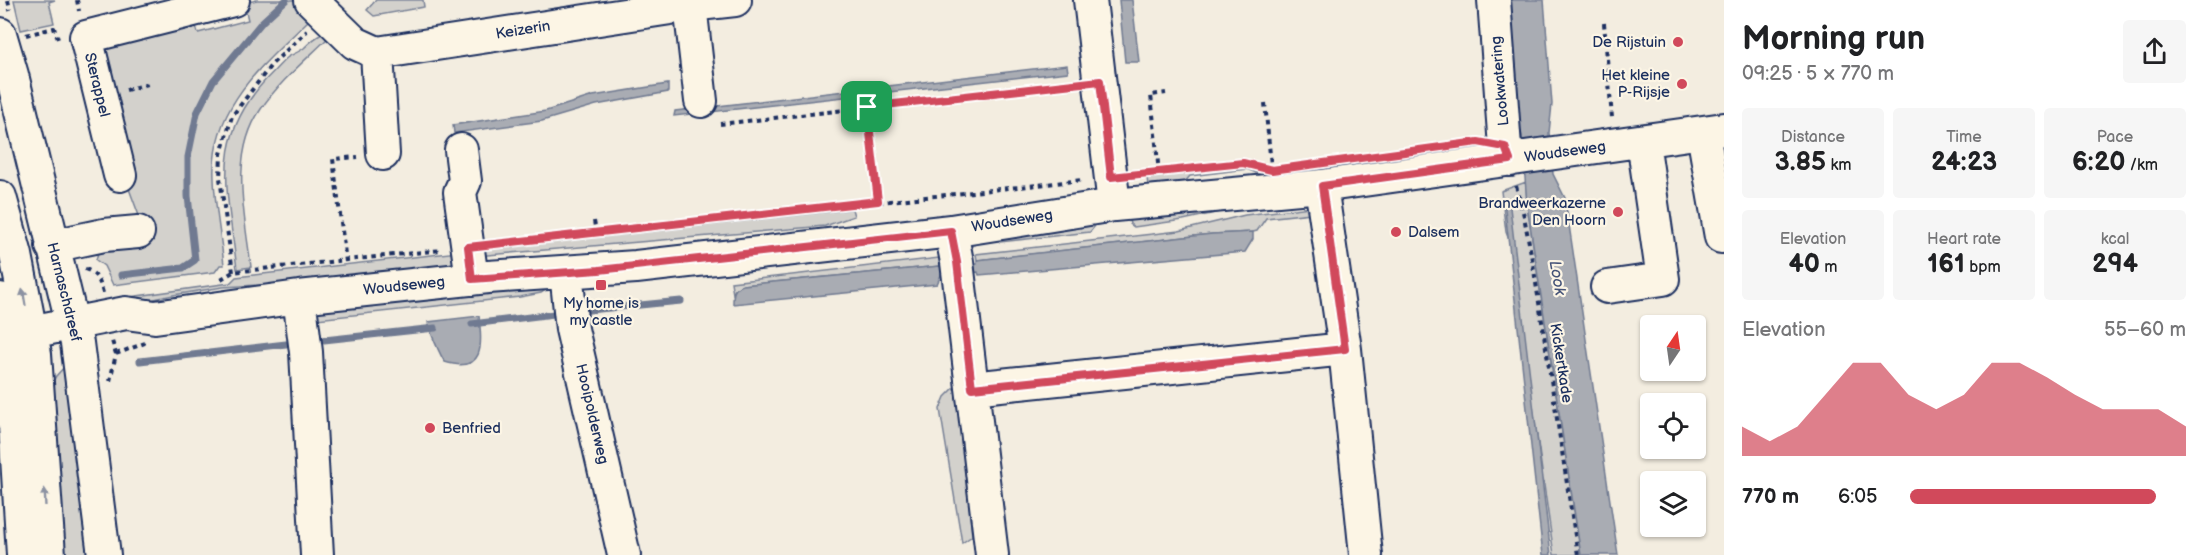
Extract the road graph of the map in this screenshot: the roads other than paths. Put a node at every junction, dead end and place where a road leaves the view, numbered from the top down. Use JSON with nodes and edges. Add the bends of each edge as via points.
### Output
{"nodes":[{"id":1,"x":232,"y":0,"type":"edge"},
{"id":2,"x":735,"y":0,"type":"edge"},
{"id":3,"x":1090,"y":0,"type":"edge"},
{"id":4,"x":1494,"y":0,"type":"edge"},
{"id":5,"x":323,"y":4,"type":"edge"},
{"id":6,"x":690,"y":5,"type":"junction"},
{"id":7,"x":10,"y":30,"type":"edge"},
{"id":8,"x":376,"y":53,"type":"junction"},
{"id":9,"x":711,"y":112,"type":"road end"},
{"id":10,"x":1713,"y":131,"type":"edge"},
{"id":11,"x":1643,"y":141,"type":"junction"},
{"id":12,"x":461,"y":150,"type":"dead end"},
{"id":13,"x":383,"y":154,"type":"road end"},
{"id":14,"x":1525,"y":162,"type":"junction"},
{"id":15,"x":120,"y":175,"type":"dead end"},
{"id":16,"x":1322,"y":186,"type":"junction"},
{"id":17,"x":1113,"y":191,"type":"junction"},
{"id":18,"x":0,"y":197,"type":"edge"},
{"id":19,"x":951,"y":231,"type":"junction"},
{"id":20,"x":138,"y":232,"type":"dead end"},
{"id":21,"x":1721,"y":237,"type":"dead end"},
{"id":22,"x":52,"y":246,"type":"junction"},
{"id":23,"x":566,"y":272,"type":"junction"},
{"id":24,"x":472,"y":279,"type":"junction"},
{"id":25,"x":1607,"y":287,"type":"dead end"},
{"id":26,"x":299,"y":297,"type":"junction"},
{"id":27,"x":0,"y":299,"type":"edge"},
{"id":28,"x":74,"y":333,"type":"junction"},
{"id":29,"x":14,"y":347,"type":"edge"},
{"id":30,"x":1345,"y":349,"type":"junction"},
{"id":31,"x":972,"y":388,"type":"junction"},
{"id":32,"x":23,"y":555,"type":"edge"},
{"id":33,"x":49,"y":555,"type":"edge"},
{"id":34,"x":104,"y":555,"type":"edge"},
{"id":35,"x":316,"y":555,"type":"edge"},
{"id":36,"x":624,"y":555,"type":"edge"},
{"id":37,"x":992,"y":555,"type":"edge"},
{"id":38,"x":1366,"y":555,"type":"edge"}],
"edges":[{"from":1,"to":15,"type":"street","name":"Sterappel","via":[[86,38]]},
{"from":2,"to":6,"type":"street","name":"Keizerin"},
{"from":3,"to":17,"type":"street"},
{"from":4,"to":14,"type":"street","name":"Lookwatering","via":[[1505,147]]},
{"from":5,"to":8,"type":"street","via":[[355,43]]},
{"from":6,"to":8,"type":"street","name":"Keizerin"},
{"from":6,"to":9,"type":"street"},
{"from":7,"to":22,"type":"street","name":"Harnaschdreef","via":[[12,75]]},
{"from":8,"to":13,"type":"street"},
{"from":10,"to":11,"type":"street","name":"Woudseweg"},
{"from":10,"to":21,"type":"street"},
{"from":11,"to":14,"type":"street","name":"Woudseweg"},
{"from":11,"to":25,"type":"street","via":[[1663,279]]},
{"from":12,"to":24,"type":"street","via":[[465,181],[460,192]]},
{"from":14,"to":16,"type":"street","name":"Woudseweg"},
{"from":16,"to":17,"type":"street","name":"Woudseweg"},
{"from":16,"to":30,"type":"street"},
{"from":17,"to":19,"type":"street","name":"Woudseweg"},
{"from":29,"to":18,"type":"street","one_way":true,"via":[[20,274]]},
{"from":19,"to":23,"type":"street","name":"Woudseweg"},
{"from":19,"to":31,"type":"street"},
{"from":20,"to":22,"type":"street"},
{"from":22,"to":28,"type":"street","name":"Harnaschdreef"},
{"from":23,"to":24,"type":"street","name":"Woudseweg"},
{"from":23,"to":36,"type":"street","name":"Hooipolderweg","via":[[572,329]]},
{"from":24,"to":26,"type":"street","name":"Woudseweg"},
{"from":26,"to":28,"type":"street","name":"Woudseweg","via":[[155,317],[129,333]]},
{"from":26,"to":35,"type":"street","via":[[306,352]]},
{"from":27,"to":29,"type":"street"},
{"from":28,"to":29,"type":"street","name":"Woudseweg"},
{"from":28,"to":34,"type":"street","name":"Harnaschdreef"},
{"from":29,"to":32,"type":"street"},
{"from":33,"to":29,"type":"street","one_way":true,"via":[[41,419]]},
{"from":30,"to":31,"type":"street"},
{"from":30,"to":38,"type":"street"},
{"from":31,"to":37,"type":"street"}]}
